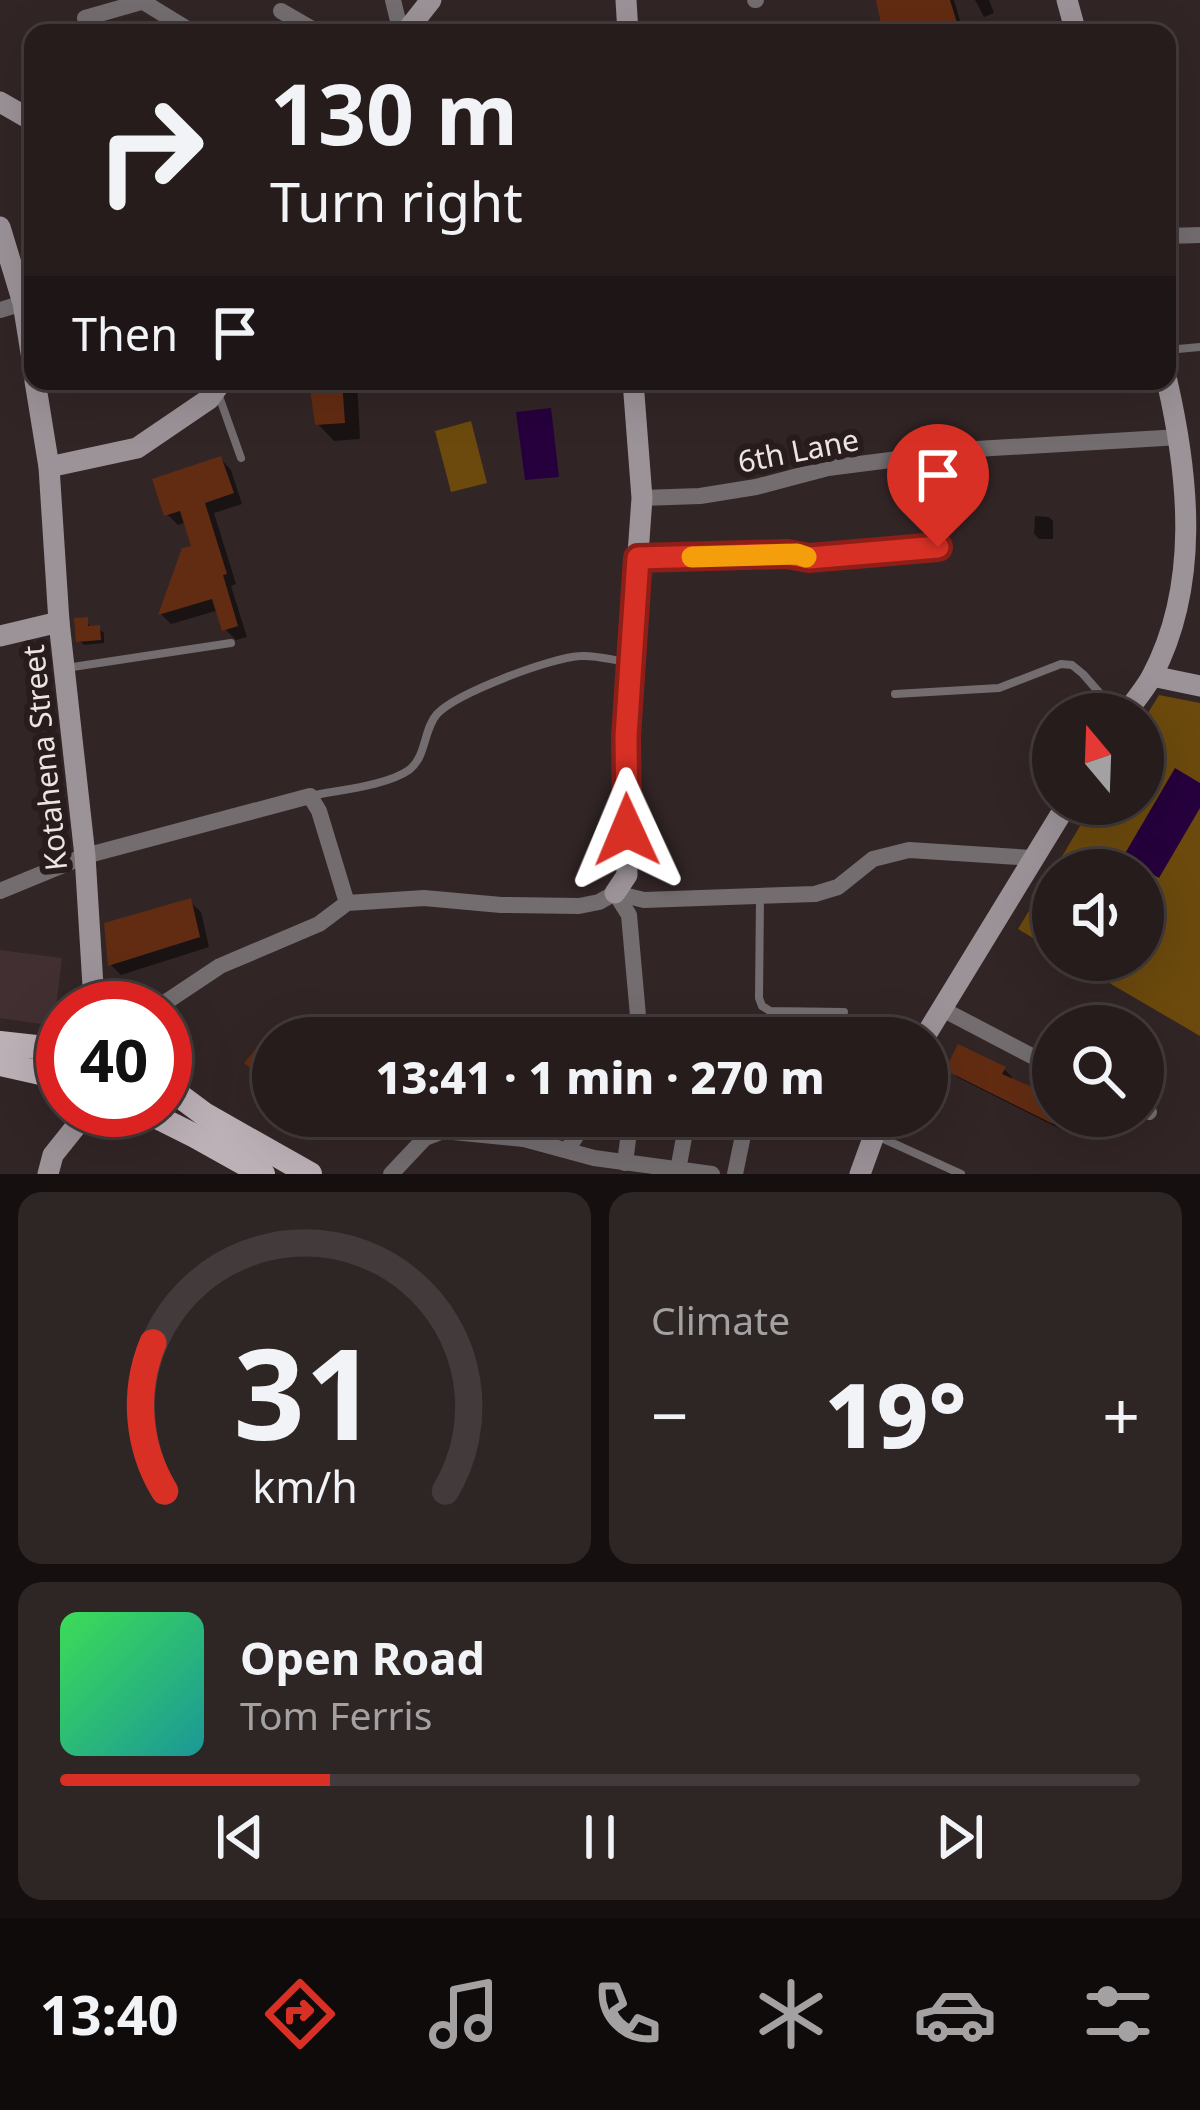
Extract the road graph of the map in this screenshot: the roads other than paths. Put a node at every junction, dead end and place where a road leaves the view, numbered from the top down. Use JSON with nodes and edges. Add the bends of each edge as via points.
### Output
{"nodes":[{"id":1,"x":431,"y":0,"type":"edge"},
{"id":2,"x":144,"y":1,"type":"edge"},
{"id":3,"x":281,"y":11,"type":"dead end"},
{"id":4,"x":84,"y":17,"type":"edge"},
{"id":5,"x":180,"y":24,"type":"edge"},
{"id":6,"x":303,"y":24,"type":"edge"},
{"id":7,"x":411,"y":24,"type":"edge"},
{"id":8,"x":0,"y":227,"type":"edge"},
{"id":9,"x":23,"y":303,"type":"junction"},
{"id":10,"x":24,"y":309,"type":"edge"},
{"id":11,"x":0,"y":310,"type":"edge"},
{"id":12,"x":36,"y":390,"type":"edge"},
{"id":13,"x":215,"y":390,"type":"edge"},
{"id":14,"x":221,"y":390,"type":"edge"},
{"id":15,"x":634,"y":390,"type":"edge"},
{"id":16,"x":1169,"y":390,"type":"edge"},
{"id":17,"x":1180,"y":437,"type":"junction"},
{"id":18,"x":242,"y":458,"type":"dead end"},
{"id":19,"x":49,"y":467,"type":"junction"},
{"id":20,"x":642,"y":498,"type":"junction"},
{"id":21,"x":938,"y":547,"type":"dead end"},
{"id":22,"x":638,"y":558,"type":"junction"},
{"id":23,"x":59,"y":622,"type":"junction"},
{"id":24,"x":0,"y":636,"type":"edge"},
{"id":25,"x":231,"y":643,"type":"dead end"},
{"id":26,"x":628,"y":663,"type":"junction"},
{"id":27,"x":64,"y":668,"type":"junction"},
{"id":28,"x":1152,"y":676,"type":"junction"},
{"id":29,"x":1200,"y":686,"type":"edge"},
{"id":30,"x":1101,"y":693,"type":"edge"},
{"id":31,"x":1138,"y":693,"type":"edge"},
{"id":32,"x":895,"y":694,"type":"dead end"},
{"id":33,"x":310,"y":796,"type":"junction"},
{"id":34,"x":86,"y":856,"type":"junction"},
{"id":35,"x":1032,"y":858,"type":"edge"},
{"id":36,"x":1032,"y":860,"type":"edge"},
{"id":37,"x":0,"y":891,"type":"edge"},
{"id":38,"x":615,"y":893,"type":"junction"},
{"id":39,"x":760,"y":895,"type":"junction"},
{"id":40,"x":347,"y":903,"type":"junction"},
{"id":41,"x":91,"y":981,"type":"edge"},
{"id":42,"x":192,"y":985,"type":"edge"},
{"id":43,"x":942,"y":1009,"type":"junction"},
{"id":44,"x":844,"y":1012,"type":"dead end"},
{"id":45,"x":638,"y":1017,"type":"edge"},
{"id":46,"x":937,"y":1017,"type":"edge"},
{"id":47,"x":0,"y":1043,"type":"edge"},
{"id":48,"x":36,"y":1047,"type":"edge"},
{"id":49,"x":1032,"y":1056,"type":"edge"},
{"id":50,"x":0,"y":1064,"type":"edge"},
{"id":51,"x":36,"y":1072,"type":"edge"},
{"id":52,"x":192,"y":1105,"type":"edge"},
{"id":53,"x":192,"y":1135,"type":"edge"},
{"id":54,"x":67,"y":1137,"type":"edge"},
{"id":55,"x":428,"y":1137,"type":"edge"},
{"id":56,"x":520,"y":1137,"type":"edge"},
{"id":57,"x":575,"y":1137,"type":"edge"},
{"id":58,"x":628,"y":1137,"type":"edge"},
{"id":59,"x":684,"y":1137,"type":"edge"},
{"id":60,"x":743,"y":1137,"type":"edge"},
{"id":61,"x":874,"y":1137,"type":"edge"},
{"id":62,"x":898,"y":1137,"type":"edge"},
{"id":63,"x":524,"y":1138,"type":"joint"},
{"id":64,"x":568,"y":1150,"type":"junction"},
{"id":65,"x":625,"y":1163,"type":"junction"},
{"id":66,"x":678,"y":1170,"type":"junction"},
{"id":67,"x":48,"y":1174,"type":"edge"},
{"id":68,"x":263,"y":1174,"type":"edge"},
{"id":69,"x":310,"y":1174,"type":"edge"},
{"id":70,"x":391,"y":1174,"type":"edge"},
{"id":71,"x":712,"y":1174,"type":"edge"},
{"id":72,"x":735,"y":1174,"type":"edge"},
{"id":73,"x":860,"y":1174,"type":"edge"},
{"id":74,"x":961,"y":1174,"type":"edge"}],
"edges":[{"from":1,"to":7,"type":"street"},
{"from":2,"to":4,"type":"street"},
{"from":2,"to":5,"type":"street"},
{"from":3,"to":6,"type":"street"},
{"from":8,"to":9,"type":"street"},
{"from":9,"to":10,"type":"street"},
{"from":9,"to":11,"type":"street"},
{"from":12,"to":19,"type":"street","name":"Kotahena Street"},
{"from":13,"to":19,"type":"street","via":[[137,448]]},
{"from":14,"to":18,"type":"lane"},
{"from":15,"to":20,"type":"street"},
{"from":16,"to":17,"type":"street"},
{"from":17,"to":20,"type":"street","name":"6th Lane","via":[[976,449],[828,468],[719,493]]},
{"from":17,"to":28,"type":"street","via":[[1187,538],[1177,614]]},
{"from":19,"to":23,"type":"street","name":"Kotahena Street"},
{"from":20,"to":22,"type":"street"},
{"from":21,"to":22,"type":"street","via":[[809,558]]},
{"from":22,"to":26,"type":"street"},
{"from":23,"to":24,"type":"street"},
{"from":23,"to":27,"type":"street","name":"Kotahena Street"},
{"from":25,"to":27,"type":"lane"},
{"from":26,"to":33,"type":"lane","via":[[580,656],[506,676],[434,717],[408,771]]},
{"from":26,"to":38,"type":"street","via":[[627,874]]},
{"from":27,"to":34,"type":"street","name":"Kotahena Street"},
{"from":28,"to":29,"type":"street"},
{"from":28,"to":31,"type":"street"},
{"from":30,"to":32,"type":"lane","via":[[1061,664],[999,688]]},
{"from":33,"to":34,"type":"street"},
{"from":33,"to":40,"type":"street"},
{"from":34,"to":37,"type":"street"},
{"from":34,"to":41,"type":"street","name":"Kotahena Street"},
{"from":35,"to":39,"type":"street","via":[[909,850],[873,859],[815,894]]},
{"from":36,"to":43,"type":"street"},
{"from":38,"to":39,"type":"street","via":[[644,900]]},
{"from":38,"to":40,"type":"street","via":[[579,906]]},
{"from":38,"to":45,"type":"street","via":[[629,915]]},
{"from":39,"to":44,"type":"lane","via":[[762,1006]]},
{"from":40,"to":42,"type":"street"},
{"from":43,"to":46,"type":"street"},
{"from":43,"to":49,"type":"street"},
{"from":47,"to":48,"type":"main road"},
{"from":50,"to":51,"type":"main road"},
{"from":52,"to":69,"type":"main road"},
{"from":53,"to":68,"type":"main road"},
{"from":54,"to":67,"type":"street"},
{"from":55,"to":70,"type":"street"},
{"from":56,"to":63,"type":"street"},
{"from":57,"to":64,"type":"street"},
{"from":58,"to":65,"type":"street"},
{"from":59,"to":66,"type":"street"},
{"from":60,"to":72,"type":"street"},
{"from":61,"to":73,"type":"street"},
{"from":62,"to":74,"type":"lane"},
{"from":63,"to":64,"type":"street"},
{"from":64,"to":65,"type":"street"},
{"from":65,"to":66,"type":"street"},
{"from":66,"to":71,"type":"street"}]}
